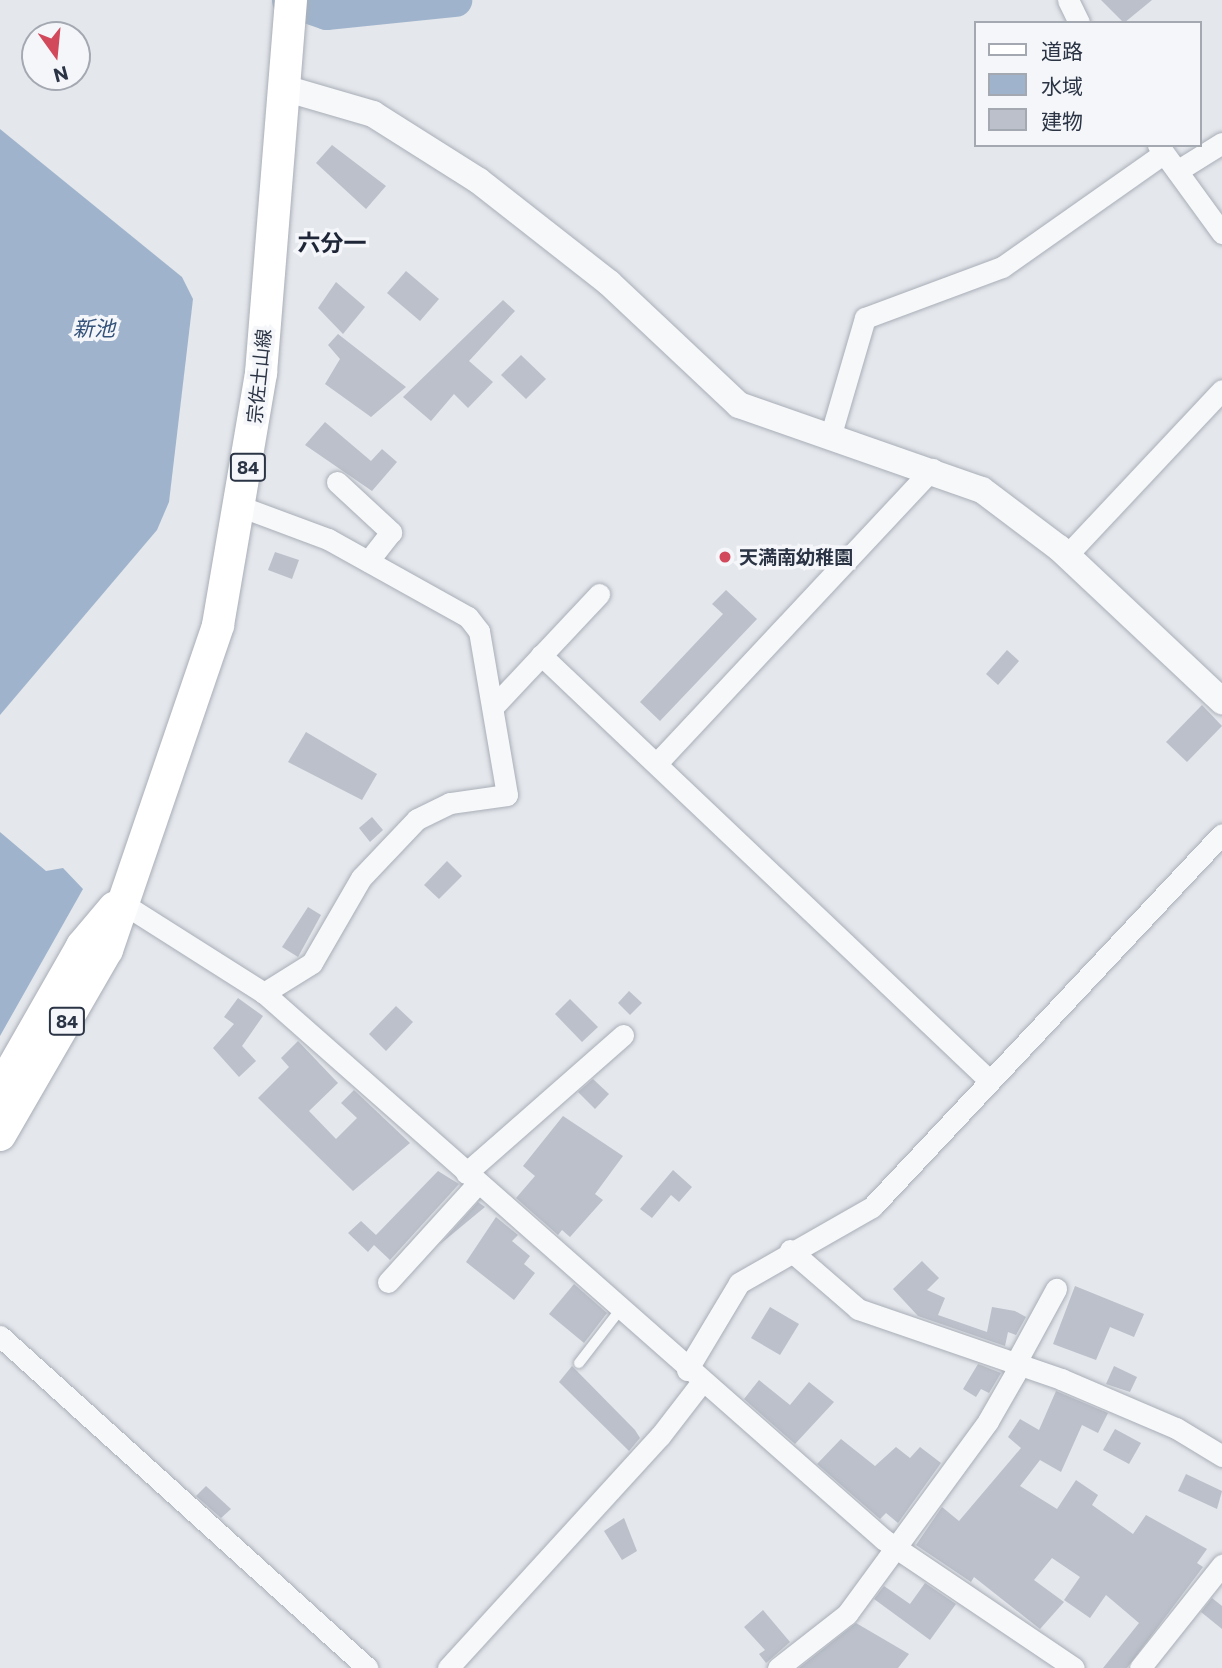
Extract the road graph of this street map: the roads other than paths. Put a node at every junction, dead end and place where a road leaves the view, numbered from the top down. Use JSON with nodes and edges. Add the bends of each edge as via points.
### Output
{"nodes":[{"id":1,"x":1068,"y":0,"type":"edge"},
{"id":2,"x":291,"y":8,"type":"edge"},
{"id":3,"x":1078,"y":21,"type":"edge"},
{"id":4,"x":284,"y":88,"type":"junction"},
{"id":5,"x":1222,"y":143,"type":"edge"},
{"id":6,"x":1160,"y":150,"type":"edge"},
{"id":7,"x":1177,"y":171,"type":"junction"},
{"id":8,"x":1222,"y":233,"type":"edge"},
{"id":9,"x":1222,"y":390,"type":"edge"},
{"id":10,"x":831,"y":435,"type":"junction"},
{"id":11,"x":932,"y":469,"type":"junction"},
{"id":12,"x":337,"y":482,"type":"dead end"},
{"id":13,"x":243,"y":507,"type":"junction"},
{"id":14,"x":1067,"y":555,"type":"junction"},
{"id":15,"x":368,"y":561,"type":"junction"},
{"id":16,"x":598,"y":594,"type":"dead end"},
{"id":17,"x":541,"y":655,"type":"junction"},
{"id":18,"x":1222,"y":701,"type":"edge"},
{"id":19,"x":493,"y":707,"type":"junction"},
{"id":20,"x":657,"y":763,"type":"junction"},
{"id":21,"x":1222,"y":834,"type":"edge"},
{"id":22,"x":119,"y":901,"type":"junction"},
{"id":23,"x":264,"y":993,"type":"junction"},
{"id":24,"x":623,"y":1035,"type":"dead end"},
{"id":25,"x":990,"y":1081,"type":"junction"},
{"id":26,"x":0,"y":1090,"type":"edge"},
{"id":27,"x":0,"y":1135,"type":"edge"},
{"id":28,"x":472,"y":1178,"type":"junction"},
{"id":29,"x":790,"y":1250,"type":"junction"},
{"id":30,"x":388,"y":1282,"type":"dead end"},
{"id":31,"x":1056,"y":1289,"type":"dead end"},
{"id":32,"x":620,"y":1310,"type":"junction"},
{"id":33,"x":0,"y":1336,"type":"edge"},
{"id":34,"x":579,"y":1363,"type":"dead end"},
{"id":35,"x":1016,"y":1366,"type":"junction"},
{"id":36,"x":694,"y":1376,"type":"junction"},
{"id":37,"x":1222,"y":1456,"type":"edge"},
{"id":38,"x":892,"y":1545,"type":"junction"},
{"id":39,"x":1222,"y":1565,"type":"edge"},
{"id":40,"x":1050,"y":1662,"type":"edge"},
{"id":41,"x":367,"y":1668,"type":"edge"},
{"id":42,"x":448,"y":1668,"type":"edge"},
{"id":43,"x":778,"y":1668,"type":"edge"},
{"id":44,"x":1074,"y":1668,"type":"edge"},
{"id":45,"x":1140,"y":1668,"type":"edge"}],
"edges":[{"from":1,"to":3,"type":"street"},
{"from":2,"to":4,"type":"main road","name":"宗佐土山線","number":"84"},
{"from":4,"to":10,"type":"street","via":[[373,114],[479,181],[609,283],[738,405]]},
{"from":4,"to":13,"type":"main road","name":"宗佐土山線","number":"84","via":[[261,373]]},
{"from":5,"to":7,"type":"street"},
{"from":6,"to":7,"type":"street"},
{"from":6,"to":10,"type":"street","via":[[1002,267],[865,318]]},
{"from":7,"to":8,"type":"street"},
{"from":9,"to":14,"type":"street"},
{"from":10,"to":11,"type":"street"},
{"from":11,"to":14,"type":"street","via":[[982,490]]},
{"from":11,"to":20,"type":"street"},
{"from":12,"to":15,"type":"street","via":[[391,532]]},
{"from":13,"to":15,"type":"street"},
{"from":13,"to":22,"type":"main road","name":"宗佐土山線","number":"84","via":[[218,625],[173,765]]},
{"from":14,"to":18,"type":"street"},
{"from":15,"to":19,"type":"street","via":[[468,617],[479,631]]},
{"from":16,"to":17,"type":"street"},
{"from":17,"to":19,"type":"street"},
{"from":17,"to":20,"type":"street"},
{"from":19,"to":23,"type":"street","via":[[507,796],[450,803],[417,820],[361,878],[312,963]]},
{"from":20,"to":25,"type":"street"},
{"from":21,"to":25,"type":"street"},
{"from":22,"to":23,"type":"street"},
{"from":22,"to":26,"type":"main road","name":"宗佐土山線","number":"84","via":[[82,946]]},
{"from":22,"to":27,"type":"main road","name":"宗佐土山線","number":"84","via":[[107,950]]},
{"from":23,"to":28,"type":"street"},
{"from":24,"to":28,"type":"street"},
{"from":25,"to":29,"type":"street","via":[[872,1207]]},
{"from":28,"to":30,"type":"street"},
{"from":28,"to":32,"type":"street"},
{"from":29,"to":35,"type":"street","via":[[858,1310]]},
{"from":29,"to":36,"type":"street","via":[[739,1283]]},
{"from":31,"to":35,"type":"street"},
{"from":32,"to":34,"type":"lane"},
{"from":32,"to":36,"type":"street"},
{"from":33,"to":41,"type":"street"},
{"from":35,"to":37,"type":"street","via":[[1163,1423]]},
{"from":35,"to":38,"type":"street","via":[[981,1431]]},
{"from":36,"to":38,"type":"street"},
{"from":36,"to":42,"type":"street","via":[[660,1436]]},
{"from":38,"to":40,"type":"street"},
{"from":38,"to":43,"type":"street","via":[[847,1614]]},
{"from":39,"to":45,"type":"street"},
{"from":40,"to":44,"type":"street"}]}
